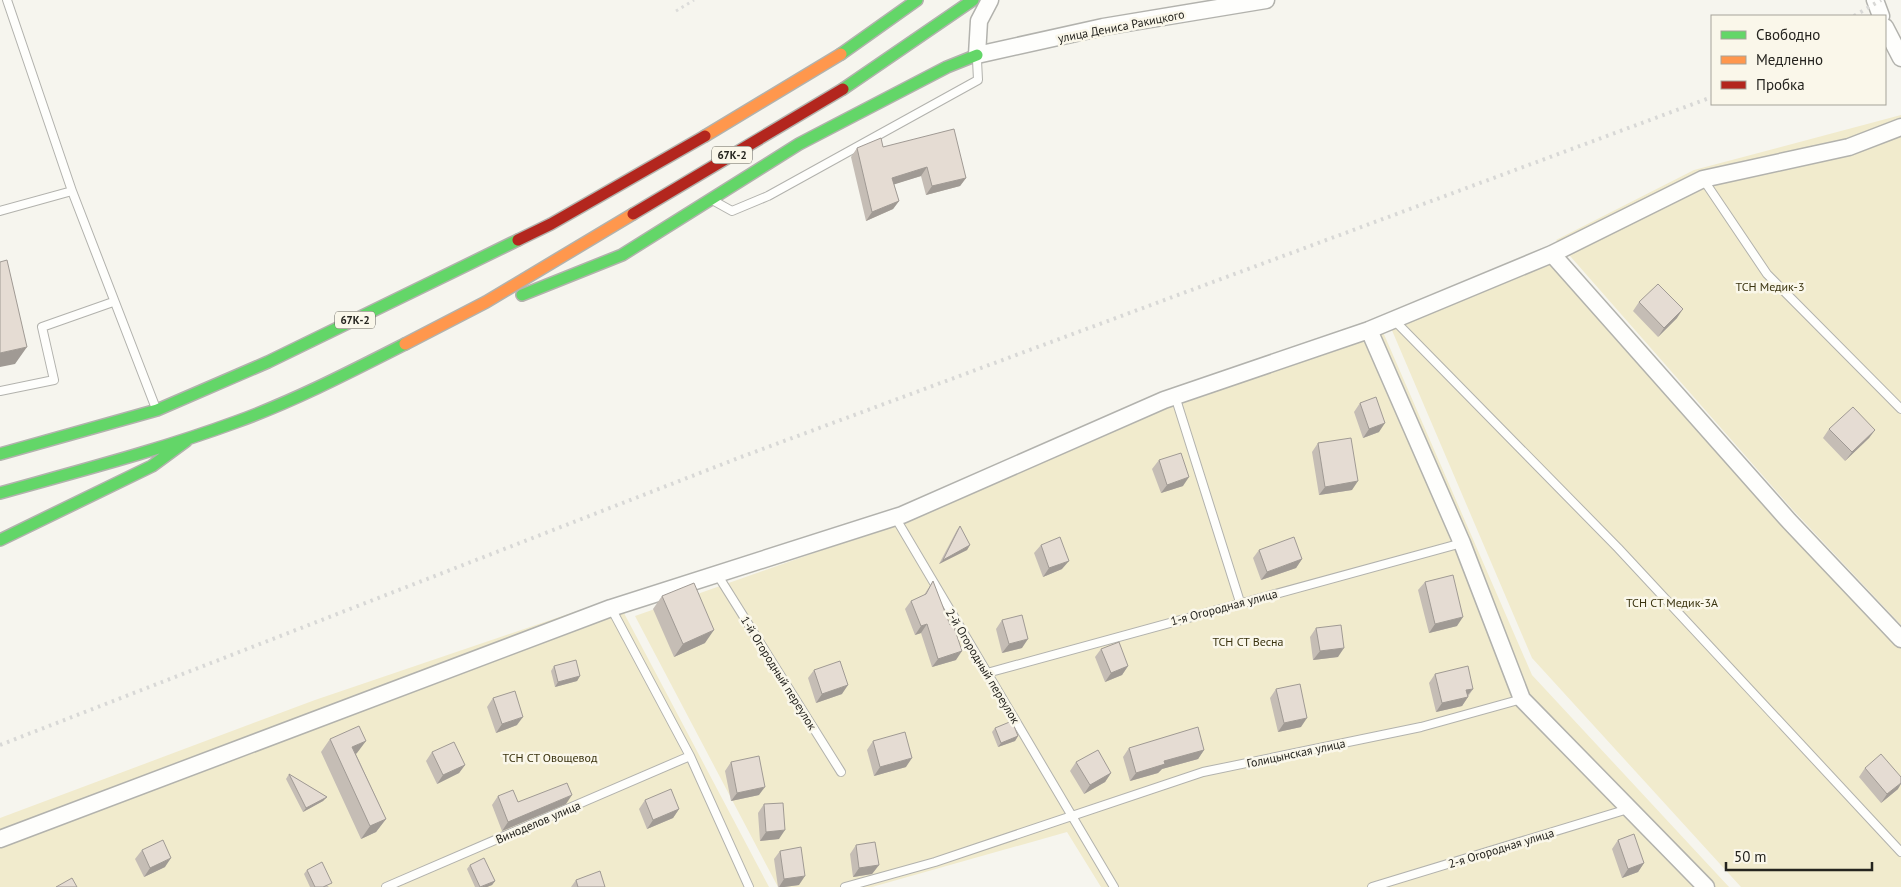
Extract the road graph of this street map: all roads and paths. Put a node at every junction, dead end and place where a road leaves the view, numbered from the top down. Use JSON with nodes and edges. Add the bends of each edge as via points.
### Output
{"nodes":[{"id":1,"x":7,"y":0,"type":"edge"},
{"id":2,"x":694,"y":0,"type":"edge"},
{"id":3,"x":918,"y":0,"type":"edge"},
{"id":4,"x":973,"y":0,"type":"edge"},
{"id":5,"x":990,"y":0,"type":"edge"},
{"id":6,"x":1266,"y":0,"type":"edge"},
{"id":7,"x":1875,"y":0,"type":"edge"},
{"id":8,"x":676,"y":11,"type":"dead end"},
{"id":9,"x":1881,"y":15,"type":"edge"},
{"id":10,"x":1886,"y":29,"type":"edge"},
{"id":11,"x":977,"y":55,"type":"junction"},
{"id":12,"x":1901,"y":58,"type":"edge"},
{"id":13,"x":1901,"y":127,"type":"edge"},
{"id":14,"x":1703,"y":179,"type":"junction"},
{"id":15,"x":72,"y":191,"type":"junction"},
{"id":16,"x":710,"y":199,"type":"junction"},
{"id":17,"x":0,"y":212,"type":"edge"},
{"id":18,"x":1552,"y":254,"type":"junction"},
{"id":19,"x":114,"y":302,"type":"junction"},
{"id":20,"x":486,"y":302,"type":"junction"},
{"id":21,"x":1394,"y":319,"type":"junction"},
{"id":22,"x":1369,"y":330,"type":"junction"},
{"id":23,"x":0,"y":391,"type":"edge"},
{"id":24,"x":1175,"y":396,"type":"junction"},
{"id":25,"x":1901,"y":409,"type":"edge"},
{"id":26,"x":156,"y":410,"type":"junction"},
{"id":27,"x":192,"y":437,"type":"junction"},
{"id":28,"x":0,"y":454,"type":"edge"},
{"id":29,"x":0,"y":493,"type":"edge"},
{"id":30,"x":895,"y":518,"type":"junction"},
{"id":31,"x":0,"y":540,"type":"edge"},
{"id":32,"x":1462,"y":543,"type":"junction"},
{"id":33,"x":717,"y":574,"type":"junction"},
{"id":34,"x":1240,"y":602,"type":"junction"},
{"id":35,"x":611,"y":608,"type":"junction"},
{"id":36,"x":1901,"y":639,"type":"edge"},
{"id":37,"x":987,"y":673,"type":"junction"},
{"id":38,"x":1522,"y":698,"type":"junction"},
{"id":39,"x":690,"y":756,"type":"junction"},
{"id":40,"x":841,"y":772,"type":"dead end"},
{"id":41,"x":1631,"y":808,"type":"junction"},
{"id":42,"x":1071,"y":814,"type":"junction"},
{"id":43,"x":0,"y":839,"type":"edge"},
{"id":44,"x":1901,"y":852,"type":"edge"},
{"id":45,"x":386,"y":887,"type":"edge"},
{"id":46,"x":749,"y":887,"type":"edge"},
{"id":47,"x":846,"y":887,"type":"edge"},
{"id":48,"x":1114,"y":887,"type":"edge"},
{"id":49,"x":1372,"y":887,"type":"edge"},
{"id":50,"x":1706,"y":887,"type":"edge"}],
"edges":[{"from":1,"to":15,"type":"lane"},
{"from":2,"to":8,"type":"path"},
{"from":3,"to":26,"type":"main road","number":"67К-2","via":[[843,53],[674,155],[551,224],[268,362]]},
{"from":4,"to":20,"type":"main road","number":"67К-2","via":[[854,83]]},
{"from":5,"to":11,"type":"street","via":[[979,21]]},
{"from":6,"to":11,"type":"street","name":"улица Дениса Ракицкого","via":[[1103,28]]},
{"from":7,"to":9,"type":"street"},
{"from":10,"to":12,"type":"street"},
{"from":11,"to":16,"type":"main road","via":[[947,67],[799,144]]},
{"from":11,"to":16,"type":"lane","via":[[978,80],[768,196],[732,211]]},
{"from":13,"to":14,"type":"street","via":[[1849,147]]},
{"from":14,"to":18,"type":"street"},
{"from":14,"to":25,"type":"lane","via":[[1767,274]]},
{"from":15,"to":17,"type":"lane"},
{"from":15,"to":19,"type":"lane"},
{"from":16,"to":20,"type":"main road","via":[[622,255],[518,296]]},
{"from":18,"to":21,"type":"street"},
{"from":18,"to":36,"type":"street","via":[[1789,521]]},
{"from":19,"to":23,"type":"lane","via":[[42,327],[54,380]]},
{"from":19,"to":26,"type":"lane"},
{"from":20,"to":27,"type":"main road","number":"67К-2","via":[[354,370],[237,422]]},
{"from":21,"to":22,"type":"street"},
{"from":21,"to":44,"type":"lane","via":[[1618,548]]},
{"from":22,"to":24,"type":"street"},
{"from":22,"to":32,"type":"street"},
{"from":24,"to":30,"type":"street"},
{"from":24,"to":34,"type":"lane"},
{"from":26,"to":28,"type":"main road","number":"67К-2"},
{"from":27,"to":29,"type":"main road","number":"67К-2"},
{"from":27,"to":31,"type":"main road","via":[[152,466]]},
{"from":30,"to":33,"type":"street"},
{"from":30,"to":37,"type":"lane","name":"2-й Огородный переулок"},
{"from":32,"to":34,"type":"lane","name":"1-я Огородная улица"},
{"from":32,"to":38,"type":"street"},
{"from":33,"to":35,"type":"street"},
{"from":33,"to":40,"type":"lane","name":"1-й Огородный переулок"},
{"from":34,"to":37,"type":"lane","name":"1-я Огородная улица"},
{"from":35,"to":39,"type":"lane"},
{"from":35,"to":43,"type":"street"},
{"from":37,"to":42,"type":"lane","name":"2-й Огородный переулок"},
{"from":38,"to":41,"type":"street"},
{"from":38,"to":42,"type":"lane","name":"Голицынская улица","via":[[1421,727],[1203,772]]},
{"from":39,"to":45,"type":"lane","name":"Виноделов улица"},
{"from":39,"to":46,"type":"lane"},
{"from":41,"to":49,"type":"lane","name":"2-я Огородная улица"},
{"from":41,"to":50,"type":"street"},
{"from":42,"to":47,"type":"lane","name":"Голицынская улица","via":[[1039,828],[935,862]]},
{"from":42,"to":48,"type":"lane","name":"2-й Огородный переулок"}]}
